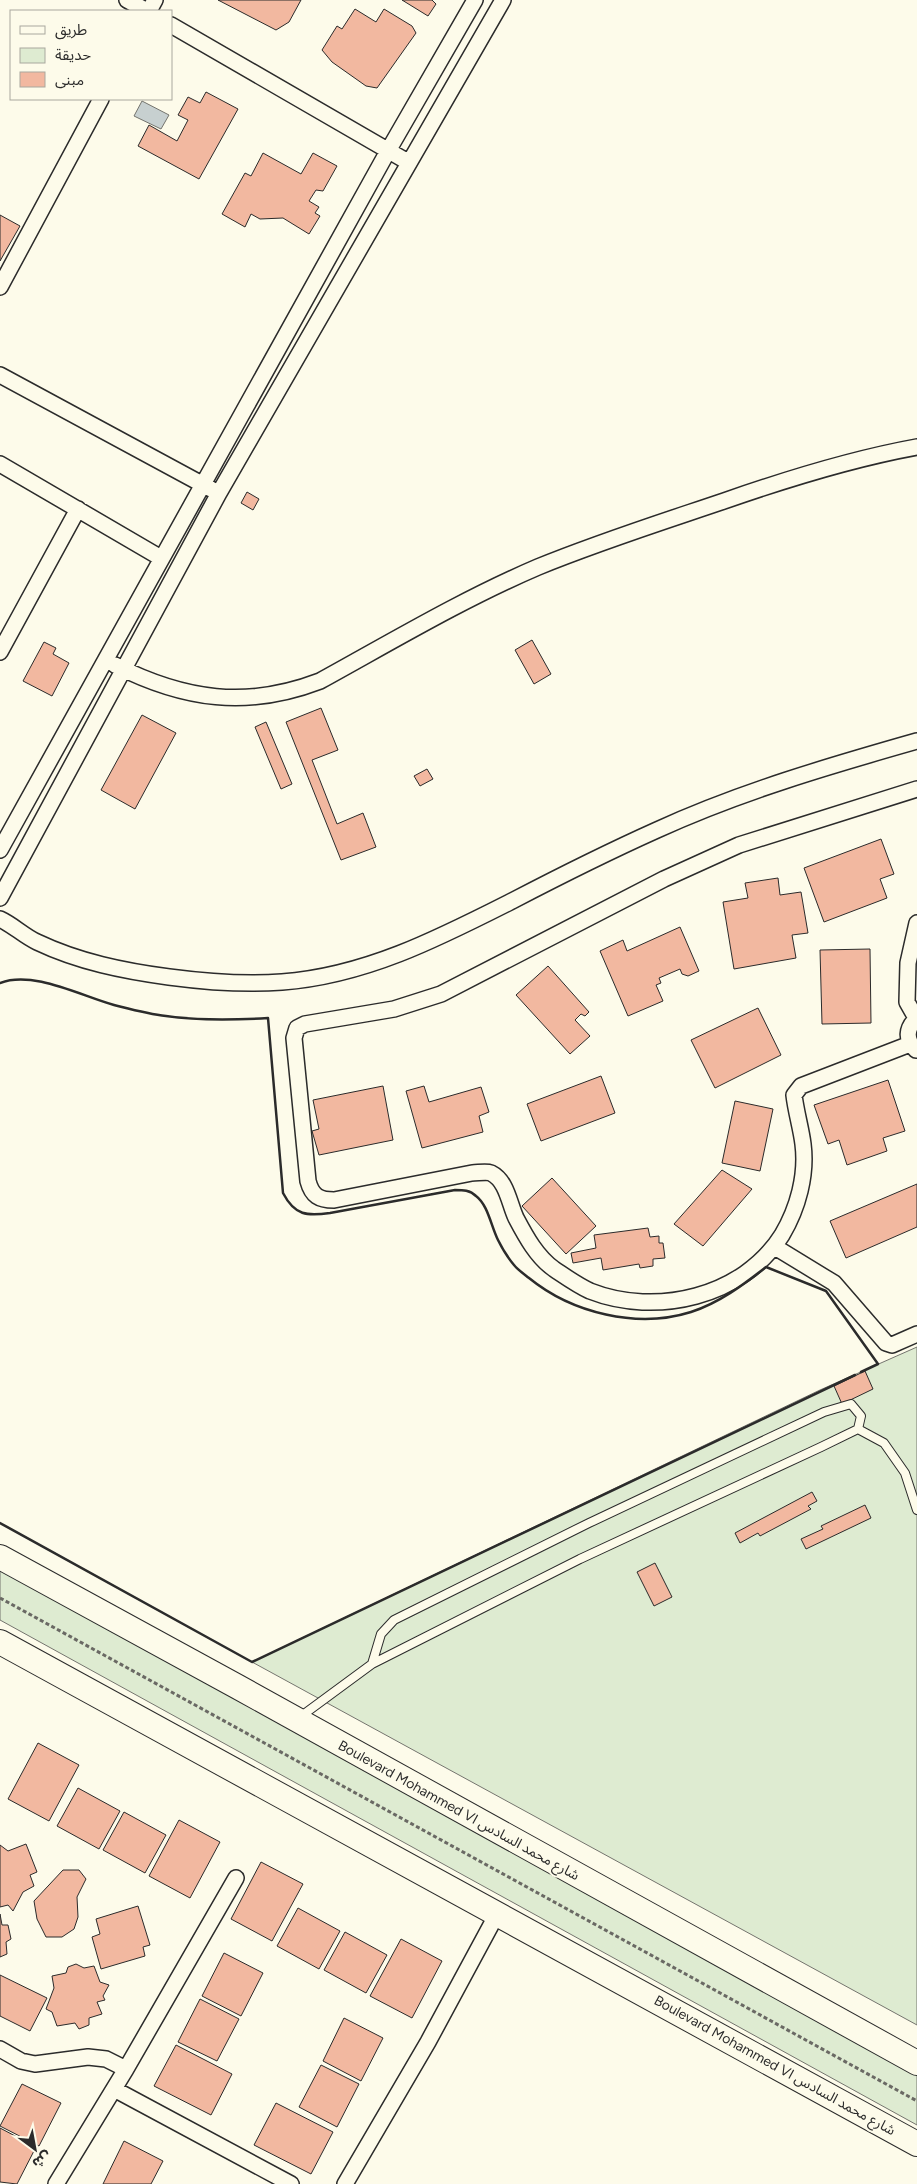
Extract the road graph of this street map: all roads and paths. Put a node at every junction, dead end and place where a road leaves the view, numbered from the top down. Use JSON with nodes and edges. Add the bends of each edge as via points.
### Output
{"nodes":[{"id":1,"x":127,"y":0,"type":"edge"},
{"id":2,"x":475,"y":0,"type":"edge"},
{"id":3,"x":503,"y":0,"type":"edge"},
{"id":4,"x":146,"y":10,"type":"edge"},
{"id":5,"x":172,"y":26,"type":"edge"},
{"id":6,"x":100,"y":100,"type":"edge"},
{"id":7,"x":388,"y":151,"type":"junction"},
{"id":8,"x":408,"y":162,"type":"junction"},
{"id":9,"x":0,"y":287,"type":"edge"},
{"id":10,"x":0,"y":375,"type":"edge"},
{"id":11,"x":917,"y":447,"type":"edge"},
{"id":12,"x":0,"y":464,"type":"edge"},
{"id":13,"x":202,"y":484,"type":"junction"},
{"id":14,"x":219,"y":494,"type":"junction"},
{"id":15,"x":78,"y":509,"type":"junction"},
{"id":16,"x":161,"y":558,"type":"junction"},
{"id":17,"x":4,"y":635,"type":"edge"},
{"id":18,"x":0,"y":652,"type":"edge"},
{"id":19,"x":105,"y":660,"type":"junction"},
{"id":20,"x":123,"y":669,"type":"junction"},
{"id":21,"x":917,"y":741,"type":"edge"},
{"id":22,"x":917,"y":789,"type":"edge"},
{"id":23,"x":0,"y":850,"type":"edge"},
{"id":24,"x":0,"y":898,"type":"edge"},
{"id":25,"x":0,"y":918,"type":"edge"},
{"id":26,"x":917,"y":923,"type":"edge"},
{"id":27,"x":917,"y":1018,"type":"edge"},
{"id":28,"x":913,"y":1048,"type":"edge"},
{"id":29,"x":775,"y":1247,"type":"junction"},
{"id":30,"x":917,"y":1334,"type":"edge"},
{"id":31,"x":858,"y":1429,"type":"junction"},
{"id":32,"x":917,"y":1510,"type":"edge"},
{"id":33,"x":0,"y":1557,"type":"edge"},
{"id":34,"x":0,"y":1598,"type":"edge"},
{"id":35,"x":0,"y":1642,"type":"edge"},
{"id":36,"x":372,"y":1664,"type":"junction"},
{"id":37,"x":296,"y":1720,"type":"junction"},
{"id":38,"x":236,"y":1878,"type":"dead end"},
{"id":39,"x":497,"y":1914,"type":"junction"},
{"id":40,"x":0,"y":2049,"type":"edge"},
{"id":41,"x":917,"y":2063,"type":"edge"},
{"id":42,"x":126,"y":2069,"type":"junction"},
{"id":43,"x":114,"y":2089,"type":"junction"},
{"id":44,"x":917,"y":2101,"type":"edge"},
{"id":45,"x":917,"y":2144,"type":"edge"},
{"id":46,"x":56,"y":2184,"type":"edge"},
{"id":47,"x":291,"y":2184,"type":"edge"},
{"id":48,"x":345,"y":2184,"type":"edge"}],
"edges":[{"from":1,"to":4,"type":"street"},
{"from":2,"to":7,"type":"street"},
{"from":3,"to":8,"type":"street"},
{"from":5,"to":7,"type":"street"},
{"from":6,"to":9,"type":"street"},
{"from":7,"to":8,"type":"street"},
{"from":7,"to":13,"type":"street"},
{"from":8,"to":14,"type":"street"},
{"from":10,"to":13,"type":"street"},
{"from":11,"to":20,"type":"street","via":[[790,478],[538,568],[320,681],[296,690],[250,699],[226,698],[172,688]]},
{"from":12,"to":15,"type":"street"},
{"from":13,"to":14,"type":"street"},
{"from":13,"to":16,"type":"street"},
{"from":14,"to":20,"type":"street"},
{"from":15,"to":16,"type":"street"},
{"from":15,"to":17,"type":"street"},
{"from":16,"to":19,"type":"street"},
{"from":17,"to":18,"type":"street"},
{"from":19,"to":20,"type":"street"},
{"from":19,"to":23,"type":"street"},
{"from":20,"to":24,"type":"street"},
{"from":21,"to":25,"type":"street","via":[[830,766],[660,828],[434,940],[345,972],[284,982],[239,984],[138,973],[100,965],[35,942]]},
{"from":22,"to":29,"type":"street","via":[[739,845],[639,891],[441,994],[394,1008],[305,1024],[295,1033],[308,1180],[316,1196],[334,1200],[489,1172],[506,1189],[530,1244],[544,1262],[588,1290],[627,1301],[681,1300],[706,1294],[757,1265]]},
{"from":26,"to":27,"type":"street","via":[[908,963],[907,1002]]},
{"from":27,"to":28,"type":"street","via":[[909,1025],[907,1035]]},
{"from":28,"to":29,"type":"street","via":[[796,1090],[804,1174],[789,1223]]},
{"from":29,"to":30,"type":"street","via":[[834,1283],[886,1342],[892,1345]]},
{"from":31,"to":32,"type":"lane","via":[[884,1443],[905,1473]]},
{"from":31,"to":36,"type":"lane","via":[[580,1559]]},
{"from":31,"to":36,"type":"lane","via":[[861,1416],[851,1404],[824,1412],[589,1523],[394,1620],[380,1634]]},
{"from":33,"to":37,"type":"main road","name":"Boulevard Mohammed VI شارع محمد السادس"},
{"from":34,"to":44,"type":"path"},
{"from":35,"to":39,"type":"main road","name":"Boulevard Mohammed VI شارع محمد السادس"},
{"from":36,"to":37,"type":"lane"},
{"from":37,"to":41,"type":"main road","name":"Boulevard Mohammed VI شارع محمد السادس"},
{"from":38,"to":42,"type":"street"},
{"from":39,"to":45,"type":"main road","name":"Boulevard Mohammed VI شارع محمد السادس"},
{"from":39,"to":48,"type":"street","via":[[428,2042]]},
{"from":40,"to":42,"type":"street","via":[[21,2061],[35,2064],[88,2057],[106,2059]]},
{"from":42,"to":43,"type":"street"},
{"from":43,"to":46,"type":"street"},
{"from":43,"to":47,"type":"street"}]}
